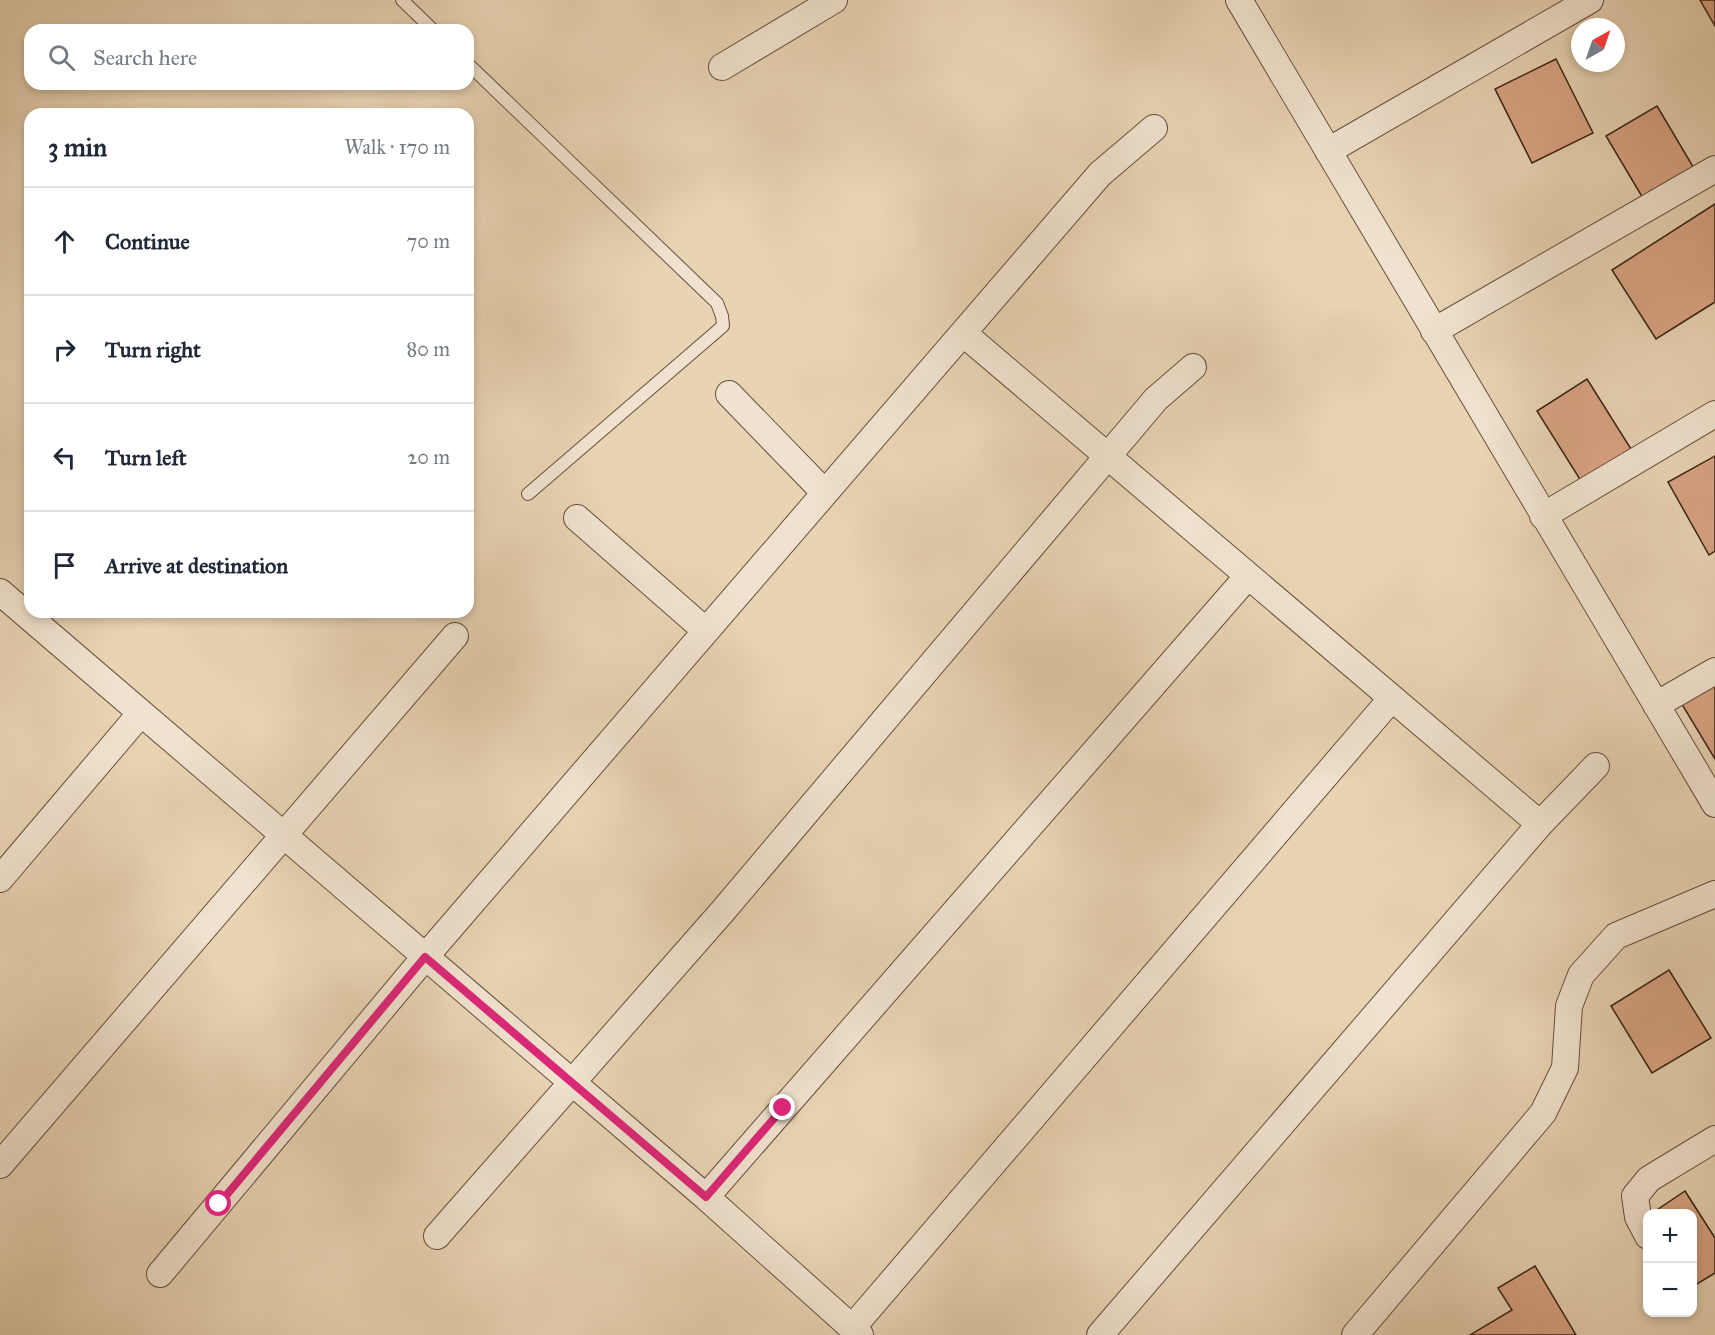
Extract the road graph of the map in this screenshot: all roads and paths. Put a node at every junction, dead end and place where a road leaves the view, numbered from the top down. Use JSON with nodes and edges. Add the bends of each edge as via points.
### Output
{"nodes":[{"id":1,"x":402,"y":0,"type":"edge"},
{"id":2,"x":1239,"y":0,"type":"edge"},
{"id":3,"x":1590,"y":0,"type":"edge"},
{"id":4,"x":830,"y":1,"type":"edge"},
{"id":5,"x":427,"y":24,"type":"edge"},
{"id":6,"x":722,"y":67,"type":"dead end"},
{"id":7,"x":474,"y":69,"type":"edge"},
{"id":8,"x":1154,"y":128,"type":"dead end"},
{"id":9,"x":1328,"y":151,"type":"junction"},
{"id":10,"x":1715,"y":168,"type":"edge"},
{"id":11,"x":1434,"y":331,"type":"junction"},
{"id":12,"x":963,"y":333,"type":"junction"},
{"id":13,"x":1193,"y":367,"type":"dead end"},
{"id":14,"x":729,"y":394,"type":"dead end"},
{"id":15,"x":1715,"y":414,"type":"edge"},
{"id":16,"x":1107,"y":456,"type":"junction"},
{"id":17,"x":528,"y":494,"type":"dead end"},
{"id":18,"x":825,"y":494,"type":"junction"},
{"id":19,"x":1543,"y":516,"type":"junction"},
{"id":20,"x":577,"y":518,"type":"dead end"},
{"id":21,"x":1248,"y":576,"type":"junction"},
{"id":22,"x":0,"y":592,"type":"edge"},
{"id":23,"x":24,"y":612,"type":"edge"},
{"id":24,"x":31,"y":618,"type":"edge"},
{"id":25,"x":706,"y":631,"type":"junction"},
{"id":26,"x":455,"y":636,"type":"dead end"},
{"id":27,"x":1715,"y":671,"type":"edge"},
{"id":28,"x":1392,"y":698,"type":"junction"},
{"id":29,"x":1656,"y":705,"type":"junction"},
{"id":30,"x":141,"y":712,"type":"junction"},
{"id":31,"x":1596,"y":766,"type":"dead end"},
{"id":32,"x":1715,"y":804,"type":"edge"},
{"id":33,"x":1540,"y":824,"type":"junction"},
{"id":34,"x":285,"y":836,"type":"junction"},
{"id":35,"x":0,"y":879,"type":"edge"},
{"id":36,"x":1715,"y":894,"type":"edge"},
{"id":37,"x":425,"y":957,"type":"junction"},
{"id":38,"x":572,"y":1082,"type":"junction"},
{"id":39,"x":1715,"y":1139,"type":"edge"},
{"id":40,"x":0,"y":1165,"type":"edge"},
{"id":41,"x":706,"y":1197,"type":"junction"},
{"id":42,"x":1643,"y":1228,"type":"edge"},
{"id":43,"x":437,"y":1236,"type":"dead end"},
{"id":44,"x":160,"y":1274,"type":"dead end"},
{"id":45,"x":856,"y":1331,"type":"edge"},
{"id":46,"x":1100,"y":1335,"type":"edge"},
{"id":47,"x":1355,"y":1335,"type":"edge"}],
"edges":[{"from":1,"to":5,"type":"lane"},
{"from":2,"to":9,"type":"street"},
{"from":3,"to":9,"type":"street"},
{"from":4,"to":6,"type":"street"},
{"from":7,"to":17,"type":"lane","via":[[717,303],[723,316],[723,326]]},
{"from":8,"to":12,"type":"street","via":[[1100,174]]},
{"from":9,"to":11,"type":"street"},
{"from":10,"to":11,"type":"street"},
{"from":11,"to":19,"type":"street"},
{"from":12,"to":16,"type":"street"},
{"from":12,"to":18,"type":"street"},
{"from":13,"to":16,"type":"street","via":[[1156,399]]},
{"from":14,"to":18,"type":"street"},
{"from":15,"to":19,"type":"street"},
{"from":16,"to":21,"type":"street"},
{"from":16,"to":38,"type":"street","via":[[722,912]]},
{"from":18,"to":25,"type":"street"},
{"from":19,"to":29,"type":"street"},
{"from":20,"to":25,"type":"street"},
{"from":21,"to":28,"type":"street"},
{"from":21,"to":41,"type":"street"},
{"from":22,"to":23,"type":"street"},
{"from":24,"to":30,"type":"street"},
{"from":25,"to":37,"type":"street"},
{"from":26,"to":34,"type":"street"},
{"from":27,"to":29,"type":"street"},
{"from":28,"to":33,"type":"street"},
{"from":28,"to":45,"type":"street"},
{"from":29,"to":32,"type":"street"},
{"from":30,"to":34,"type":"street"},
{"from":30,"to":35,"type":"street"},
{"from":31,"to":33,"type":"street"},
{"from":33,"to":46,"type":"street"},
{"from":34,"to":37,"type":"street"},
{"from":34,"to":40,"type":"street"},
{"from":36,"to":47,"type":"street","via":[[1616,936],[1581,975],[1569,1006],[1565,1068],[1543,1113]]},
{"from":37,"to":38,"type":"street"},
{"from":37,"to":44,"type":"street"},
{"from":38,"to":41,"type":"street"},
{"from":38,"to":43,"type":"street"},
{"from":39,"to":42,"type":"street","via":[[1649,1179],[1635,1196]]},
{"from":41,"to":45,"type":"street"}]}
